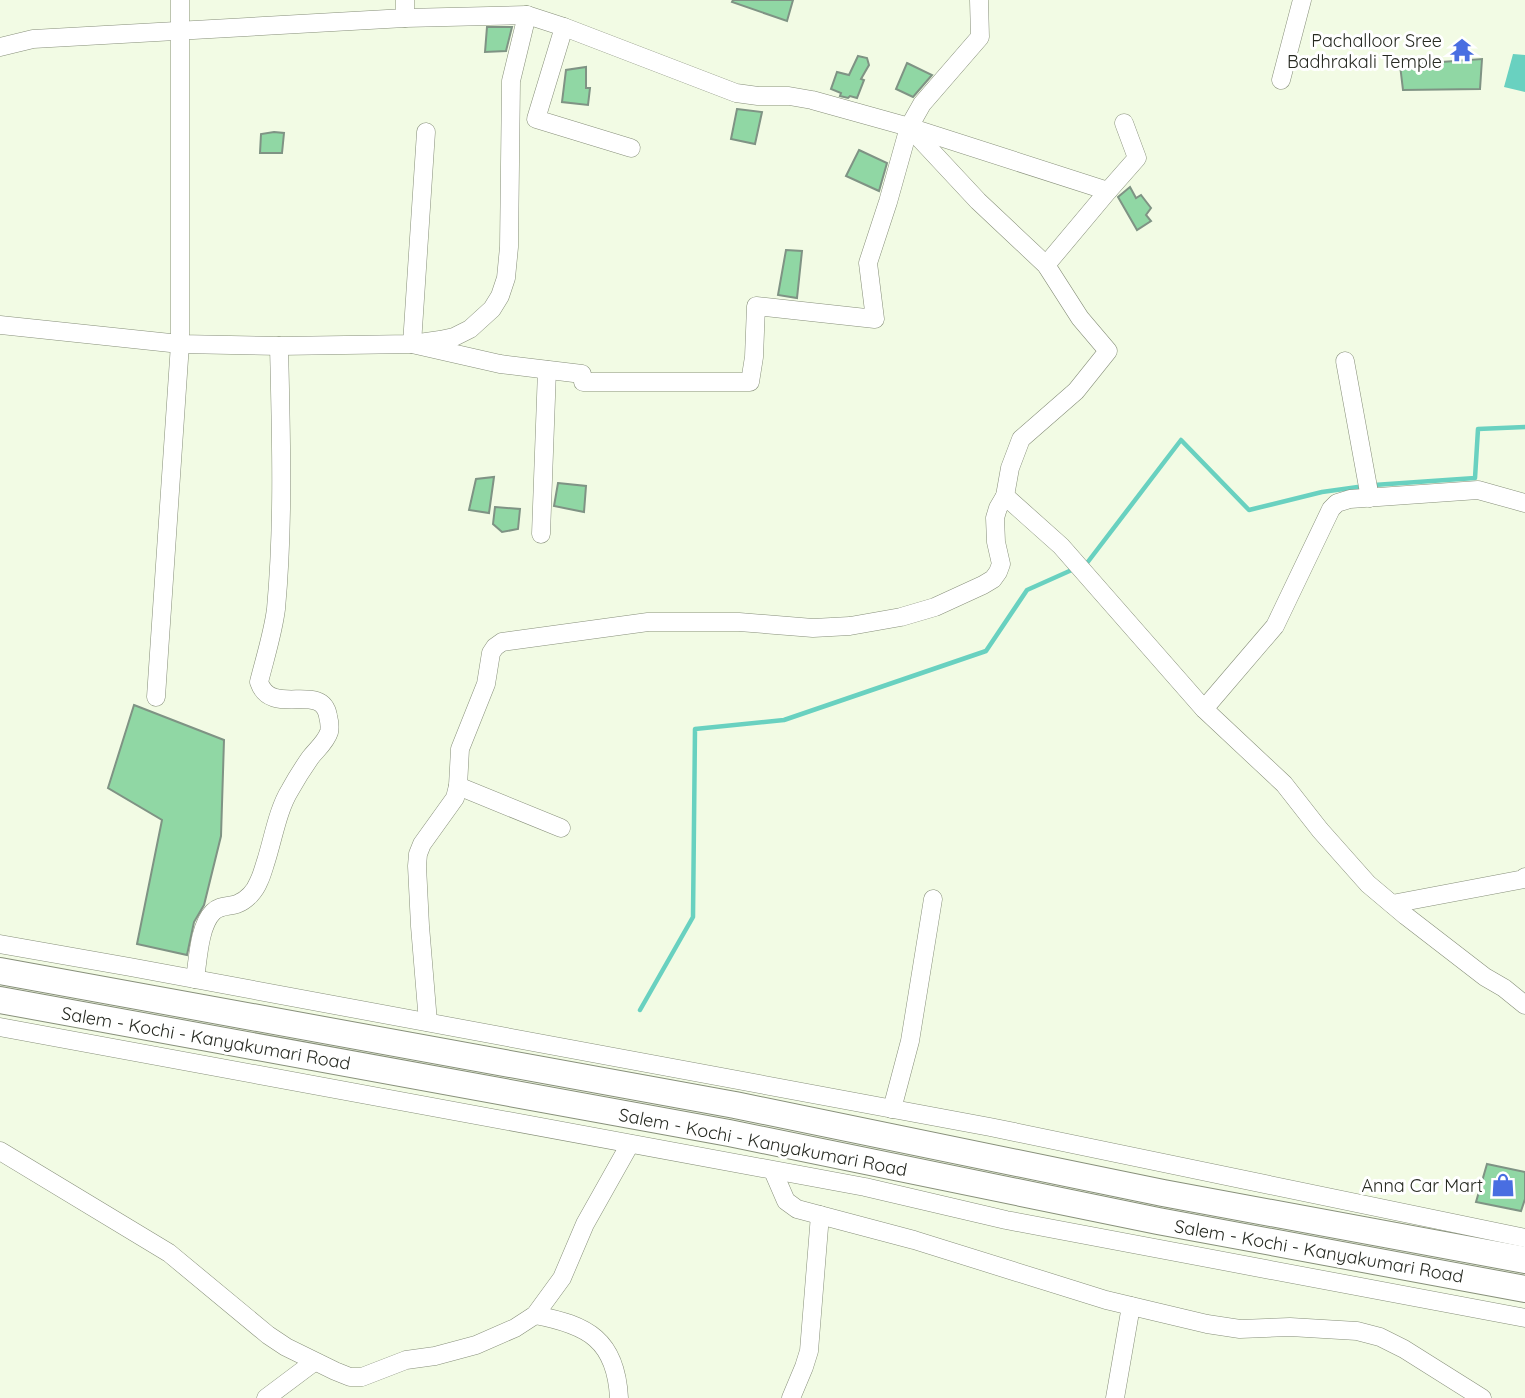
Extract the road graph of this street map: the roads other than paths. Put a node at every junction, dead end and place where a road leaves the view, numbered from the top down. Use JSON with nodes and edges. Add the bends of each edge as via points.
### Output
{"nodes":[{"id":1,"x":180,"y":0,"type":"edge"},
{"id":2,"x":979,"y":0,"type":"edge"},
{"id":3,"x":1302,"y":0,"type":"edge"},
{"id":4,"x":500,"y":8,"type":"edge"},
{"id":5,"x":405,"y":9,"type":"edge"},
{"id":6,"x":527,"y":15,"type":"junction"},
{"id":7,"x":564,"y":27,"type":"junction"},
{"id":8,"x":179,"y":31,"type":"junction"},
{"id":9,"x":0,"y":47,"type":"edge"},
{"id":10,"x":1281,"y":80,"type":"dead end"},
{"id":11,"x":1124,"y":123,"type":"dead end"},
{"id":12,"x":909,"y":127,"type":"junction"},
{"id":13,"x":426,"y":132,"type":"dead end"},
{"id":14,"x":631,"y":148,"type":"dead end"},
{"id":15,"x":1108,"y":191,"type":"junction"},
{"id":16,"x":1046,"y":265,"type":"junction"},
{"id":17,"x":0,"y":325,"type":"edge"},
{"id":18,"x":180,"y":344,"type":"junction"},
{"id":19,"x":412,"y":344,"type":"junction"},
{"id":20,"x":279,"y":346,"type":"junction"},
{"id":21,"x":1345,"y":361,"type":"dead end"},
{"id":22,"x":547,"y":370,"type":"junction"},
{"id":23,"x":1005,"y":496,"type":"junction"},
{"id":24,"x":1370,"y":498,"type":"junction"},
{"id":25,"x":1525,"y":503,"type":"edge"},
{"id":26,"x":541,"y":534,"type":"dead end"},
{"id":27,"x":156,"y":697,"type":"dead end"},
{"id":28,"x":1204,"y":709,"type":"junction"},
{"id":29,"x":458,"y":786,"type":"junction"},
{"id":30,"x":561,"y":828,"type":"dead end"},
{"id":31,"x":1525,"y":877,"type":"edge"},
{"id":32,"x":933,"y":899,"type":"dead end"},
{"id":33,"x":1392,"y":904,"type":"junction"},
{"id":34,"x":0,"y":944,"type":"edge"},
{"id":35,"x":0,"y":971,"type":"edge"},
{"id":36,"x":195,"y":979,"type":"junction"},
{"id":37,"x":0,"y":1000,"type":"edge"},
{"id":38,"x":1525,"y":1005,"type":"edge"},
{"id":39,"x":428,"y":1022,"type":"junction"},
{"id":40,"x":0,"y":1027,"type":"edge"},
{"id":41,"x":892,"y":1109,"type":"junction"},
{"id":42,"x":630,"y":1144,"type":"junction"},
{"id":43,"x":0,"y":1151,"type":"edge"},
{"id":44,"x":773,"y":1171,"type":"junction"},
{"id":45,"x":820,"y":1215,"type":"junction"},
{"id":46,"x":1525,"y":1237,"type":"edge"},
{"id":47,"x":1525,"y":1260,"type":"edge"},
{"id":48,"x":1525,"y":1289,"type":"edge"},
{"id":49,"x":1130,"y":1306,"type":"junction"},
{"id":50,"x":536,"y":1315,"type":"junction"},
{"id":51,"x":1525,"y":1318,"type":"edge"},
{"id":52,"x":314,"y":1362,"type":"junction"},
{"id":53,"x":266,"y":1398,"type":"edge"},
{"id":54,"x":619,"y":1398,"type":"edge"},
{"id":55,"x":791,"y":1398,"type":"edge"},
{"id":56,"x":1115,"y":1398,"type":"edge"},
{"id":57,"x":1482,"y":1398,"type":"edge"}],
"edges":[{"from":1,"to":8,"type":"street"},
{"from":2,"to":12,"type":"street","via":[[980,37],[922,104]]},
{"from":3,"to":10,"type":"street"},
{"from":4,"to":5,"type":"street"},
{"from":4,"to":6,"type":"street"},
{"from":5,"to":8,"type":"street"},
{"from":6,"to":7,"type":"street"},
{"from":6,"to":19,"type":"street","via":[[510,81],[509,247],[500,296],[470,329],[440,341]]},
{"from":7,"to":12,"type":"street","via":[[736,93],[812,100]]},
{"from":7,"to":14,"type":"street","via":[[536,119]]},
{"from":8,"to":9,"type":"street","via":[[33,39]]},
{"from":8,"to":18,"type":"street"},
{"from":11,"to":15,"type":"street","via":[[1138,158]]},
{"from":12,"to":15,"type":"street"},
{"from":12,"to":16,"type":"street"},
{"from":12,"to":22,"type":"street","via":[[867,263],[875,319],[756,306],[750,382],[583,382],[582,374]]},
{"from":13,"to":19,"type":"street"},
{"from":15,"to":16,"type":"street"},
{"from":16,"to":23,"type":"street","via":[[1108,351],[1076,391],[1021,439]]},
{"from":17,"to":18,"type":"street"},
{"from":18,"to":20,"type":"street"},
{"from":18,"to":27,"type":"street"},
{"from":19,"to":20,"type":"street"},
{"from":19,"to":22,"type":"street","via":[[500,365]]},
{"from":20,"to":36,"type":"street","via":[[280,538],[275,611],[259,682],[269,696],[319,702],[326,708],[329,732],[288,793],[259,882],[248,898],[210,914],[202,933]]},
{"from":21,"to":24,"type":"street"},
{"from":22,"to":26,"type":"street"},
{"from":23,"to":28,"type":"street","via":[[1061,547]]},
{"from":23,"to":29,"type":"street","via":[[994,527],[1001,564],[993,579],[912,614],[813,628],[648,622],[502,642],[491,653],[486,684],[460,749]]},
{"from":24,"to":25,"type":"street","via":[[1478,490]]},
{"from":24,"to":28,"type":"street","via":[[1345,500],[1333,507],[1275,626]]},
{"from":28,"to":33,"type":"street","via":[[1284,784],[1320,831]]},
{"from":29,"to":30,"type":"street"},
{"from":29,"to":39,"type":"street","via":[[418,854]]},
{"from":31,"to":33,"type":"street"},
{"from":32,"to":41,"type":"street","via":[[910,1041]]},
{"from":33,"to":38,"type":"street"},
{"from":34,"to":36,"type":"street"},
{"from":35,"to":47,"type":"highway","name":"Salem - Kochi - Kanyakumari Road","via":[[735,1105],[1163,1193]]},
{"from":36,"to":39,"type":"street"},
{"from":37,"to":48,"type":"highway","name":"Salem - Kochi - Kanyakumari Road","via":[[729,1133],[1144,1218]]},
{"from":39,"to":41,"type":"street"},
{"from":40,"to":42,"type":"street"},
{"from":41,"to":46,"type":"street"},
{"from":42,"to":44,"type":"street"},
{"from":42,"to":50,"type":"street","via":[[585,1224],[562,1278]]},
{"from":43,"to":52,"type":"street","via":[[169,1253],[268,1335]]},
{"from":44,"to":45,"type":"street","via":[[786,1201]]},
{"from":44,"to":51,"type":"street"},
{"from":45,"to":49,"type":"street"},
{"from":45,"to":55,"type":"street","via":[[809,1351]]},
{"from":49,"to":56,"type":"street"},
{"from":49,"to":57,"type":"street","via":[[1240,1329],[1290,1327],[1380,1337]]},
{"from":50,"to":52,"type":"street","via":[[476,1345],[407,1360],[362,1377],[349,1377]]},
{"from":50,"to":54,"type":"street","via":[[572,1324],[600,1342],[618,1378]]},
{"from":52,"to":53,"type":"street"}]}
